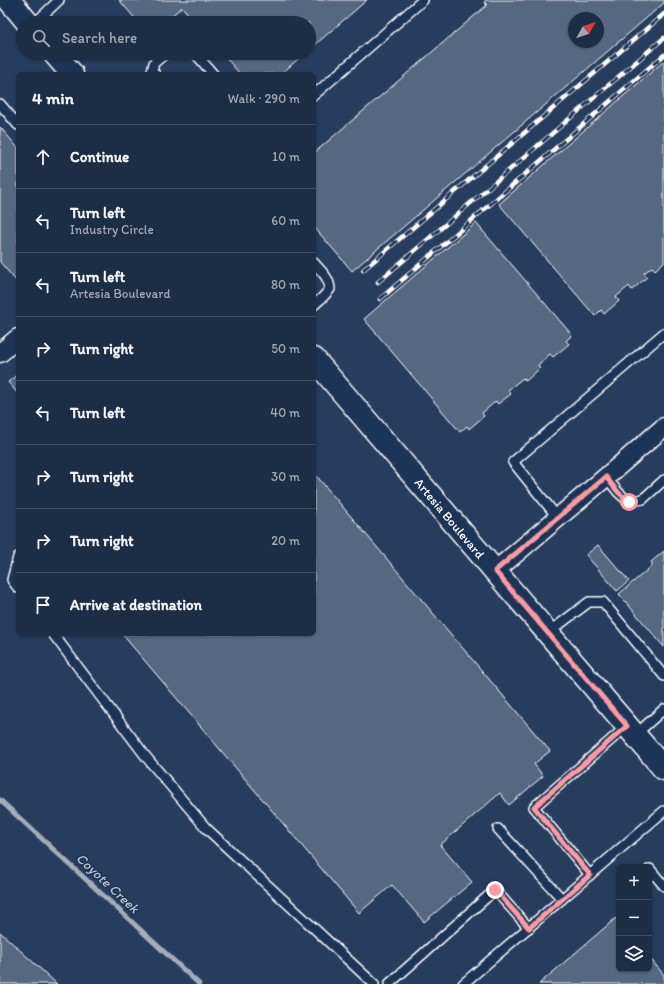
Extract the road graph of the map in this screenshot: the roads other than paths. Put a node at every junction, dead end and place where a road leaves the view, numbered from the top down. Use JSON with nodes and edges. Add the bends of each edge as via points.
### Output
{"nodes":[{"id":1,"x":8,"y":0,"type":"edge"},
{"id":2,"x":59,"y":0,"type":"edge"},
{"id":3,"x":423,"y":0,"type":"edge"},
{"id":4,"x":22,"y":16,"type":"edge"},
{"id":5,"x":43,"y":16,"type":"edge"},
{"id":6,"x":60,"y":60,"type":"edge"},
{"id":7,"x":158,"y":60,"type":"edge"},
{"id":8,"x":201,"y":60,"type":"edge"},
{"id":9,"x":70,"y":72,"type":"edge"},
{"id":10,"x":153,"y":72,"type":"edge"},
{"id":11,"x":211,"y":72,"type":"edge"},
{"id":12,"x":316,"y":94,"type":"edge"},
{"id":13,"x":0,"y":104,"type":"edge"},
{"id":14,"x":16,"y":123,"type":"edge"},
{"id":15,"x":316,"y":265,"type":"edge"},
{"id":16,"x":316,"y":303,"type":"edge"},
{"id":17,"x":664,"y":333,"type":"edge"},
{"id":18,"x":16,"y":340,"type":"edge"},
{"id":19,"x":0,"y":353,"type":"edge"},
{"id":20,"x":316,"y":361,"type":"edge"},
{"id":21,"x":664,"y":427,"type":"edge"},
{"id":22,"x":606,"y":477,"type":"junction"},
{"id":23,"x":664,"y":480,"type":"edge"},
{"id":24,"x":558,"y":518,"type":"junction"},
{"id":25,"x":16,"y":565,"type":"edge"},
{"id":26,"x":495,"y":571,"type":"junction"},
{"id":27,"x":16,"y":585,"type":"edge"},
{"id":28,"x":548,"y":634,"type":"junction"},
{"id":29,"x":55,"y":636,"type":"edge"},
{"id":30,"x":664,"y":676,"type":"edge"},
{"id":31,"x":664,"y":709,"type":"edge"},
{"id":32,"x":631,"y":731,"type":"junction"},
{"id":33,"x":664,"y":769,"type":"edge"},
{"id":34,"x":664,"y":811,"type":"edge"},
{"id":35,"x":498,"y":829,"type":"dead end"},
{"id":36,"x":652,"y":871,"type":"edge"},
{"id":37,"x":590,"y":875,"type":"junction"},
{"id":38,"x":664,"y":886,"type":"edge"},
{"id":39,"x":562,"y":899,"type":"junction"},
{"id":40,"x":529,"y":928,"type":"junction"},
{"id":41,"x":374,"y":984,"type":"edge"},
{"id":42,"x":389,"y":984,"type":"edge"},
{"id":43,"x":463,"y":984,"type":"edge"}],
"edges":[{"from":1,"to":4,"type":"main road"},
{"from":2,"to":5,"type":"lane"},
{"from":3,"to":12,"type":"lane"},
{"from":6,"to":9,"type":"main road"},
{"from":7,"to":10,"type":"lane","via":[[154,63]]},
{"from":8,"to":11,"type":"lane"},
{"from":13,"to":14,"type":"lane"},
{"from":15,"to":16,"type":"lane","via":[[330,282],[330,289]]},
{"from":17,"to":24,"type":"lane","via":[[513,462]]},
{"from":18,"to":19,"type":"street"},
{"from":20,"to":26,"type":"main road","name":"Artesia Boulevard"},
{"from":21,"to":22,"type":"street"},
{"from":22,"to":23,"type":"lane","via":[[629,502],[643,499]]},
{"from":22,"to":24,"type":"street"},
{"from":24,"to":26,"type":"street"},
{"from":25,"to":27,"type":"lane","via":[[12,580]]},
{"from":26,"to":28,"type":"main road","name":"Artesia Boulevard"},
{"from":28,"to":30,"type":"lane","via":[[588,602],[603,602]]},
{"from":28,"to":32,"type":"main road","name":"Artesia Boulevard"},
{"from":29,"to":41,"type":"lane","via":[[147,758],[206,828]]},
{"from":31,"to":32,"type":"lane"},
{"from":32,"to":33,"type":"main road","name":"Artesia Boulevard"},
{"from":32,"to":37,"type":"lane","via":[[534,807]]},
{"from":34,"to":37,"type":"lane"},
{"from":35,"to":39,"type":"lane"},
{"from":36,"to":38,"type":"lane"},
{"from":37,"to":39,"type":"lane"},
{"from":39,"to":40,"type":"lane"},
{"from":40,"to":42,"type":"lane","via":[[495,890]]},
{"from":40,"to":43,"type":"lane"}]}
